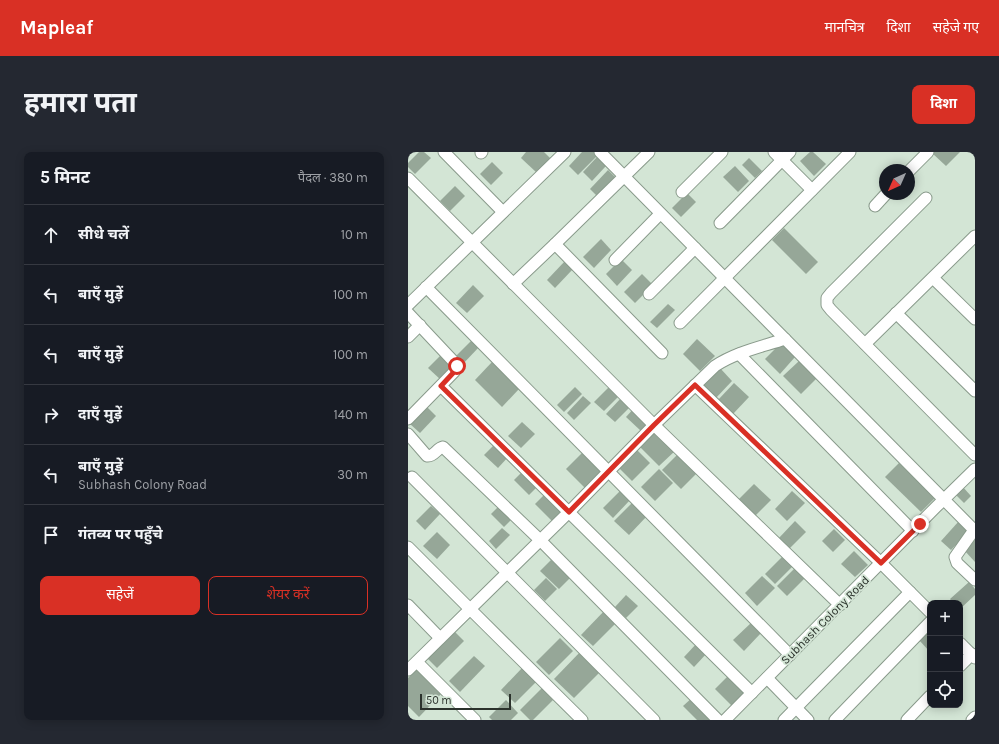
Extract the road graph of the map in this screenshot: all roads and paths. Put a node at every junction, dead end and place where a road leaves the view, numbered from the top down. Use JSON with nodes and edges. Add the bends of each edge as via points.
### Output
{"nodes":[{"id":1,"x":444,"y":152,"type":"edge"},
{"id":2,"x":565,"y":152,"type":"edge"},
{"id":3,"x":600,"y":152,"type":"edge"},
{"id":4,"x":649,"y":152,"type":"edge"},
{"id":5,"x":722,"y":152,"type":"edge"},
{"id":6,"x":850,"y":152,"type":"edge"},
{"id":7,"x":928,"y":152,"type":"edge"},
{"id":8,"x":782,"y":155,"type":"edge"},
{"id":9,"x":915,"y":165,"type":"edge"},
{"id":10,"x":624,"y":176,"type":"junction"},
{"id":11,"x":408,"y":178,"type":"edge"},
{"id":12,"x":812,"y":190,"type":"junction"},
{"id":13,"x":682,"y":192,"type":"dead end"},
{"id":14,"x":926,"y":198,"type":"dead end"},
{"id":15,"x":880,"y":200,"type":"edge"},
{"id":16,"x":875,"y":206,"type":"dead end"},
{"id":17,"x":503,"y":212,"type":"junction"},
{"id":18,"x":660,"y":214,"type":"junction"},
{"id":19,"x":720,"y":223,"type":"dead end"},
{"id":20,"x":975,"y":236,"type":"edge"},
{"id":21,"x":472,"y":242,"type":"junction"},
{"id":22,"x":555,"y":244,"type":"junction"},
{"id":23,"x":695,"y":248,"type":"junction"},
{"id":24,"x":615,"y":260,"type":"dead end"},
{"id":25,"x":725,"y":278,"type":"junction"},
{"id":26,"x":933,"y":278,"type":"junction"},
{"id":27,"x":513,"y":284,"type":"junction"},
{"id":28,"x":426,"y":287,"type":"junction"},
{"id":29,"x":649,"y":294,"type":"dead end"},
{"id":30,"x":408,"y":305,"type":"edge"},
{"id":31,"x":408,"y":313,"type":"edge"},
{"id":32,"x":896,"y":313,"type":"junction"},
{"id":33,"x":975,"y":320,"type":"edge"},
{"id":34,"x":680,"y":323,"type":"dead end"},
{"id":35,"x":420,"y":325,"type":"junction"},
{"id":36,"x":408,"y":337,"type":"edge"},
{"id":37,"x":785,"y":339,"type":"junction"},
{"id":38,"x":865,"y":344,"type":"junction"},
{"id":39,"x":662,"y":353,"type":"dead end"},
{"id":40,"x":739,"y":354,"type":"junction"},
{"id":41,"x":695,"y":385,"type":"junction"},
{"id":42,"x":441,"y":386,"type":"junction"},
{"id":43,"x":975,"y":391,"type":"edge"},
{"id":44,"x":408,"y":419,"type":"edge"},
{"id":45,"x":654,"y":425,"type":"junction"},
{"id":46,"x":408,"y":434,"type":"edge"},
{"id":47,"x":975,"y":455,"type":"edge"},
{"id":48,"x":975,"y":470,"type":"edge"},
{"id":49,"x":609,"y":471,"type":"junction"},
{"id":50,"x":412,"y":477,"type":"dead end"},
{"id":51,"x":944,"y":500,"type":"junction"},
{"id":52,"x":569,"y":512,"type":"junction"},
{"id":53,"x":975,"y":530,"type":"edge"},
{"id":54,"x":913,"y":531,"type":"junction"},
{"id":55,"x":540,"y":540,"type":"junction"},
{"id":56,"x":408,"y":547,"type":"edge"},
{"id":57,"x":881,"y":563,"type":"junction"},
{"id":58,"x":507,"y":572,"type":"junction"},
{"id":59,"x":975,"y":580,"type":"edge"},
{"id":60,"x":910,"y":592,"type":"junction"},
{"id":61,"x":408,"y":605,"type":"edge"},
{"id":62,"x":840,"y":605,"type":"junction"},
{"id":63,"x":470,"y":609,"type":"junction"},
{"id":64,"x":927,"y":609,"type":"edge"},
{"id":65,"x":927,"y":625,"type":"edge"},
{"id":66,"x":440,"y":638,"type":"junction"},
{"id":67,"x":963,"y":646,"type":"edge"},
{"id":68,"x":790,"y":655,"type":"junction"},
{"id":69,"x":973,"y":656,"type":"edge"},
{"id":70,"x":416,"y":662,"type":"junction"},
{"id":71,"x":963,"y":664,"type":"edge"},
{"id":72,"x":408,"y":670,"type":"edge"},
{"id":73,"x":767,"y":678,"type":"junction"},
{"id":74,"x":752,"y":693,"type":"junction"},
{"id":75,"x":927,"y":699,"type":"edge"},
{"id":76,"x":796,"y":708,"type":"junction"},
{"id":77,"x":975,"y":718,"type":"edge"},
{"id":78,"x":475,"y":720,"type":"edge"},
{"id":79,"x":582,"y":720,"type":"edge"},
{"id":80,"x":654,"y":720,"type":"edge"},
{"id":81,"x":718,"y":720,"type":"edge"},
{"id":82,"x":725,"y":720,"type":"edge"},
{"id":83,"x":784,"y":720,"type":"edge"},
{"id":84,"x":808,"y":720,"type":"edge"},
{"id":85,"x":835,"y":720,"type":"edge"},
{"id":86,"x":906,"y":720,"type":"edge"},
{"id":87,"x":972,"y":720,"type":"edge"}],
"edges":[{"from":1,"to":17,"type":"street"},
{"from":2,"to":17,"type":"street"},
{"from":3,"to":10,"type":"street"},
{"from":4,"to":10,"type":"street"},
{"from":5,"to":13,"type":"street"},
{"from":6,"to":12,"type":"street"},
{"from":7,"to":9,"type":"street"},
{"from":8,"to":12,"type":"street"},
{"from":8,"to":19,"type":"street"},
{"from":10,"to":18,"type":"street"},
{"from":10,"to":22,"type":"street"},
{"from":11,"to":21,"type":"street"},
{"from":12,"to":25,"type":"street"},
{"from":14,"to":38,"type":"street","via":[[827,298],[827,305],[831,310]]},
{"from":15,"to":16,"type":"street"},
{"from":17,"to":21,"type":"street"},
{"from":18,"to":23,"type":"street"},
{"from":18,"to":24,"type":"street"},
{"from":20,"to":26,"type":"street"},
{"from":21,"to":27,"type":"street"},
{"from":21,"to":28,"type":"street"},
{"from":22,"to":27,"type":"street"},
{"from":22,"to":39,"type":"street"},
{"from":23,"to":25,"type":"street"},
{"from":23,"to":29,"type":"street"},
{"from":25,"to":34,"type":"street"},
{"from":25,"to":37,"type":"street"},
{"from":26,"to":32,"type":"street"},
{"from":26,"to":33,"type":"street"},
{"from":27,"to":45,"type":"street"},
{"from":28,"to":30,"type":"street"},
{"from":28,"to":49,"type":"street"},
{"from":31,"to":35,"type":"street"},
{"from":32,"to":38,"type":"street"},
{"from":32,"to":43,"type":"street"},
{"from":35,"to":36,"type":"street"},
{"from":35,"to":42,"type":"street","via":[[457,366]]},
{"from":37,"to":40,"type":"street"},
{"from":37,"to":51,"type":"street"},
{"from":38,"to":47,"type":"street"},
{"from":40,"to":41,"type":"street","via":[[715,366]]},
{"from":40,"to":54,"type":"street"},
{"from":41,"to":45,"type":"street"},
{"from":41,"to":57,"type":"street"},
{"from":42,"to":44,"type":"street"},
{"from":42,"to":52,"type":"street"},
{"from":45,"to":49,"type":"street"},
{"from":45,"to":62,"type":"street"},
{"from":46,"to":55,"type":"street","via":[[427,456],[443,447]]},
{"from":48,"to":51,"type":"street","name":"Subhash Colony Road"},
{"from":49,"to":52,"type":"street"},
{"from":49,"to":68,"type":"street"},
{"from":50,"to":58,"type":"street"},
{"from":51,"to":53,"type":"street"},
{"from":51,"to":54,"type":"street","name":"Subhash Colony Road"},
{"from":52,"to":55,"type":"street"},
{"from":52,"to":74,"type":"street"},
{"from":53,"to":59,"type":"street","via":[[956,554],[955,560]]},
{"from":54,"to":57,"type":"street","name":"Subhash Colony Road"},
{"from":55,"to":58,"type":"street"},
{"from":55,"to":81,"type":"street"},
{"from":56,"to":63,"type":"street"},
{"from":57,"to":60,"type":"street"},
{"from":57,"to":62,"type":"street","name":"Subhash Colony Road"},
{"from":58,"to":63,"type":"street"},
{"from":58,"to":80,"type":"street"},
{"from":60,"to":64,"type":"street"},
{"from":60,"to":76,"type":"street"},
{"from":61,"to":66,"type":"street"},
{"from":62,"to":68,"type":"street","name":"Subhash Colony Road"},
{"from":63,"to":66,"type":"street"},
{"from":63,"to":79,"type":"street"},
{"from":65,"to":85,"type":"street"},
{"from":66,"to":70,"type":"street"},
{"from":67,"to":69,"type":"street"},
{"from":68,"to":73,"type":"street","name":"Subhash Colony Road"},
{"from":69,"to":71,"type":"street"},
{"from":70,"to":72,"type":"street"},
{"from":70,"to":78,"type":"street"},
{"from":73,"to":74,"type":"street","name":"Subhash Colony Road"},
{"from":73,"to":76,"type":"street"},
{"from":74,"to":82,"type":"street","name":"Subhash Colony Road"},
{"from":75,"to":86,"type":"street"},
{"from":76,"to":83,"type":"street"},
{"from":76,"to":84,"type":"street"},
{"from":77,"to":87,"type":"street"}]}
